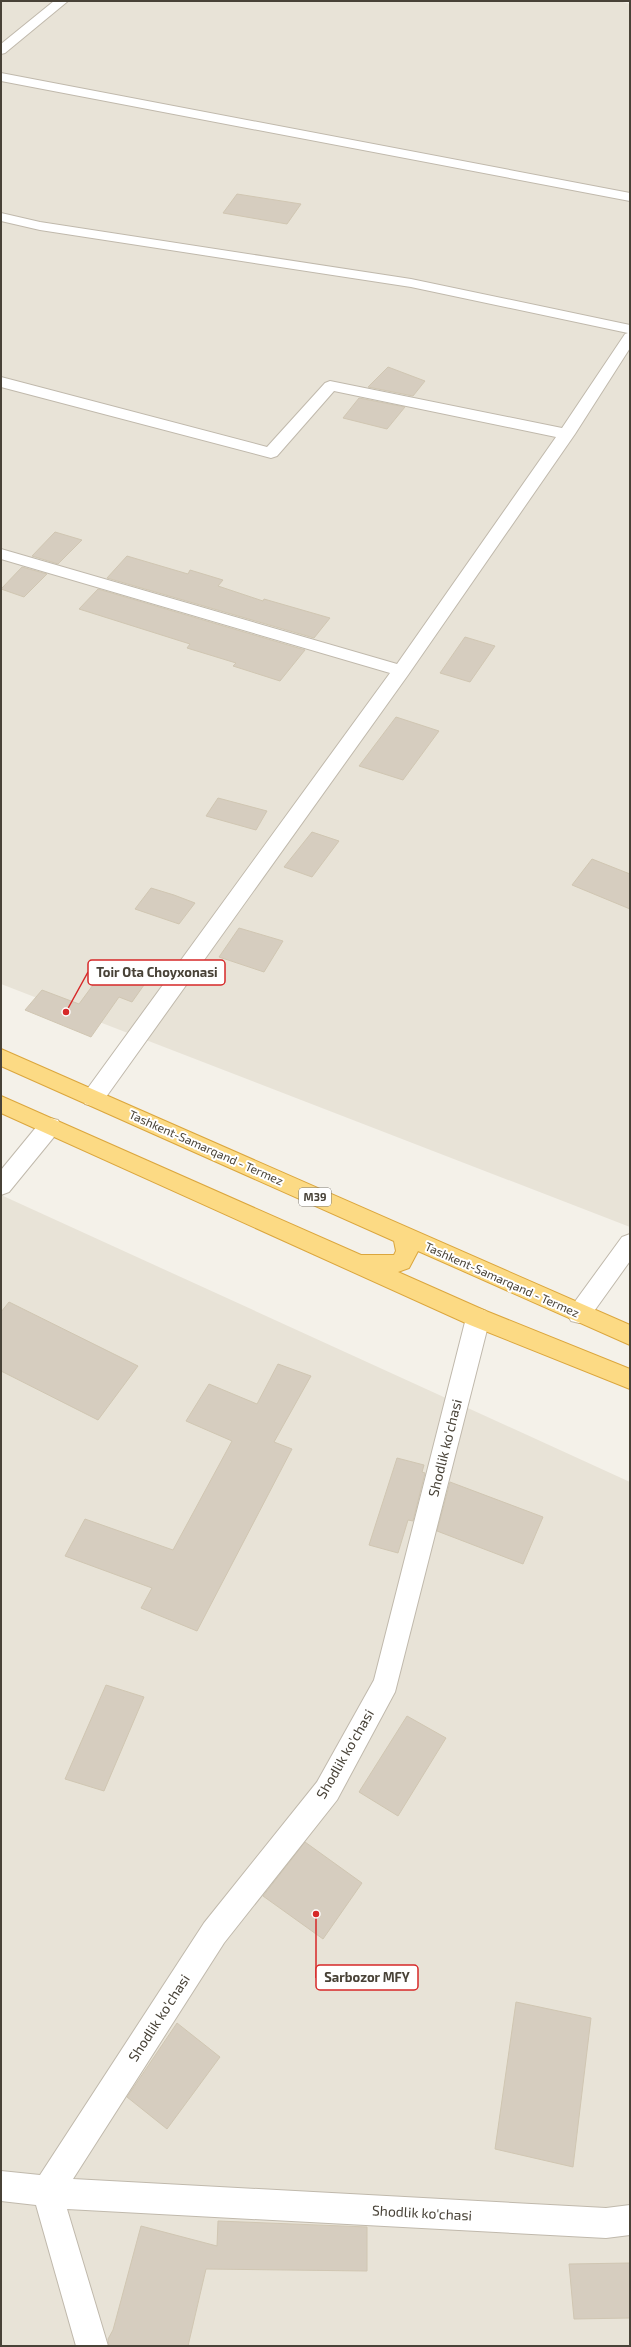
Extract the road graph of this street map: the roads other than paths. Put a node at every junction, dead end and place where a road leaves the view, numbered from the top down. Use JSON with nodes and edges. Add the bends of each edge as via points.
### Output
{"nodes":[{"id":1,"x":62,"y":1,"type":"edge"},
{"id":2,"x":1,"y":50,"type":"edge"},
{"id":3,"x":1,"y":77,"type":"edge"},
{"id":4,"x":630,"y":197,"type":"edge"},
{"id":5,"x":1,"y":217,"type":"edge"},
{"id":6,"x":630,"y":329,"type":"edge"},
{"id":7,"x":630,"y":337,"type":"edge"},
{"id":8,"x":1,"y":382,"type":"edge"},
{"id":9,"x":567,"y":434,"type":"junction"},
{"id":10,"x":1,"y":554,"type":"edge"},
{"id":11,"x":402,"y":671,"type":"junction"},
{"id":12,"x":1,"y":1056,"type":"edge"},
{"id":13,"x":93,"y":1098,"type":"junction"},
{"id":14,"x":1,"y":1104,"type":"edge"},
{"id":15,"x":50,"y":1126,"type":"junction"},
{"id":16,"x":1,"y":1186,"type":"edge"},
{"id":17,"x":404,"y":1236,"type":"junction"},
{"id":18,"x":630,"y":1243,"type":"edge"},
{"id":19,"x":354,"y":1263,"type":"junction"},
{"id":20,"x":579,"y":1314,"type":"junction"},
{"id":21,"x":478,"y":1318,"type":"junction"},
{"id":22,"x":630,"y":1335,"type":"edge"},
{"id":23,"x":630,"y":1379,"type":"edge"},
{"id":24,"x":1,"y":2186,"type":"edge"},
{"id":25,"x":47,"y":2192,"type":"junction"},
{"id":26,"x":630,"y":2220,"type":"edge"},
{"id":27,"x":92,"y":2346,"type":"edge"}],
"edges":[{"from":1,"to":2,"type":"street"},
{"from":3,"to":4,"type":"street"},
{"from":5,"to":6,"type":"street","via":[[40,226],[411,283]]},
{"from":7,"to":9,"type":"street"},
{"from":8,"to":9,"type":"street","via":[[271,453],[330,386]]},
{"from":9,"to":11,"type":"street"},
{"from":10,"to":11,"type":"street"},
{"from":11,"to":13,"type":"street"},
{"from":12,"to":13,"type":"highway","name":"Tashkent-Samarqand - Termez","number":"M39"},
{"from":13,"to":17,"type":"highway","name":"Tashkent-Samarqand - Termez","number":"M39"},
{"from":14,"to":15,"type":"highway"},
{"from":15,"to":16,"type":"street"},
{"from":15,"to":19,"type":"highway"},
{"from":17,"to":19,"type":"highway","via":[[407,1252],[401,1262],[388,1265]]},
{"from":17,"to":20,"type":"highway","name":"Tashkent-Samarqand - Termez","number":"M39"},
{"from":18,"to":20,"type":"street"},
{"from":19,"to":21,"type":"highway"},
{"from":20,"to":22,"type":"highway","name":"Tashkent-Samarqand - Termez","number":"M39"},
{"from":21,"to":23,"type":"highway"},
{"from":21,"to":25,"type":"street","name":"Shodlik ko'chasi","via":[[386,1683],[327,1791],[214,1934]]},
{"from":24,"to":25,"type":"street","name":"Shodlik ko'chasi"},
{"from":25,"to":26,"type":"street","name":"Shodlik ko'chasi","via":[[606,2223]]},
{"from":25,"to":27,"type":"street"}]}
